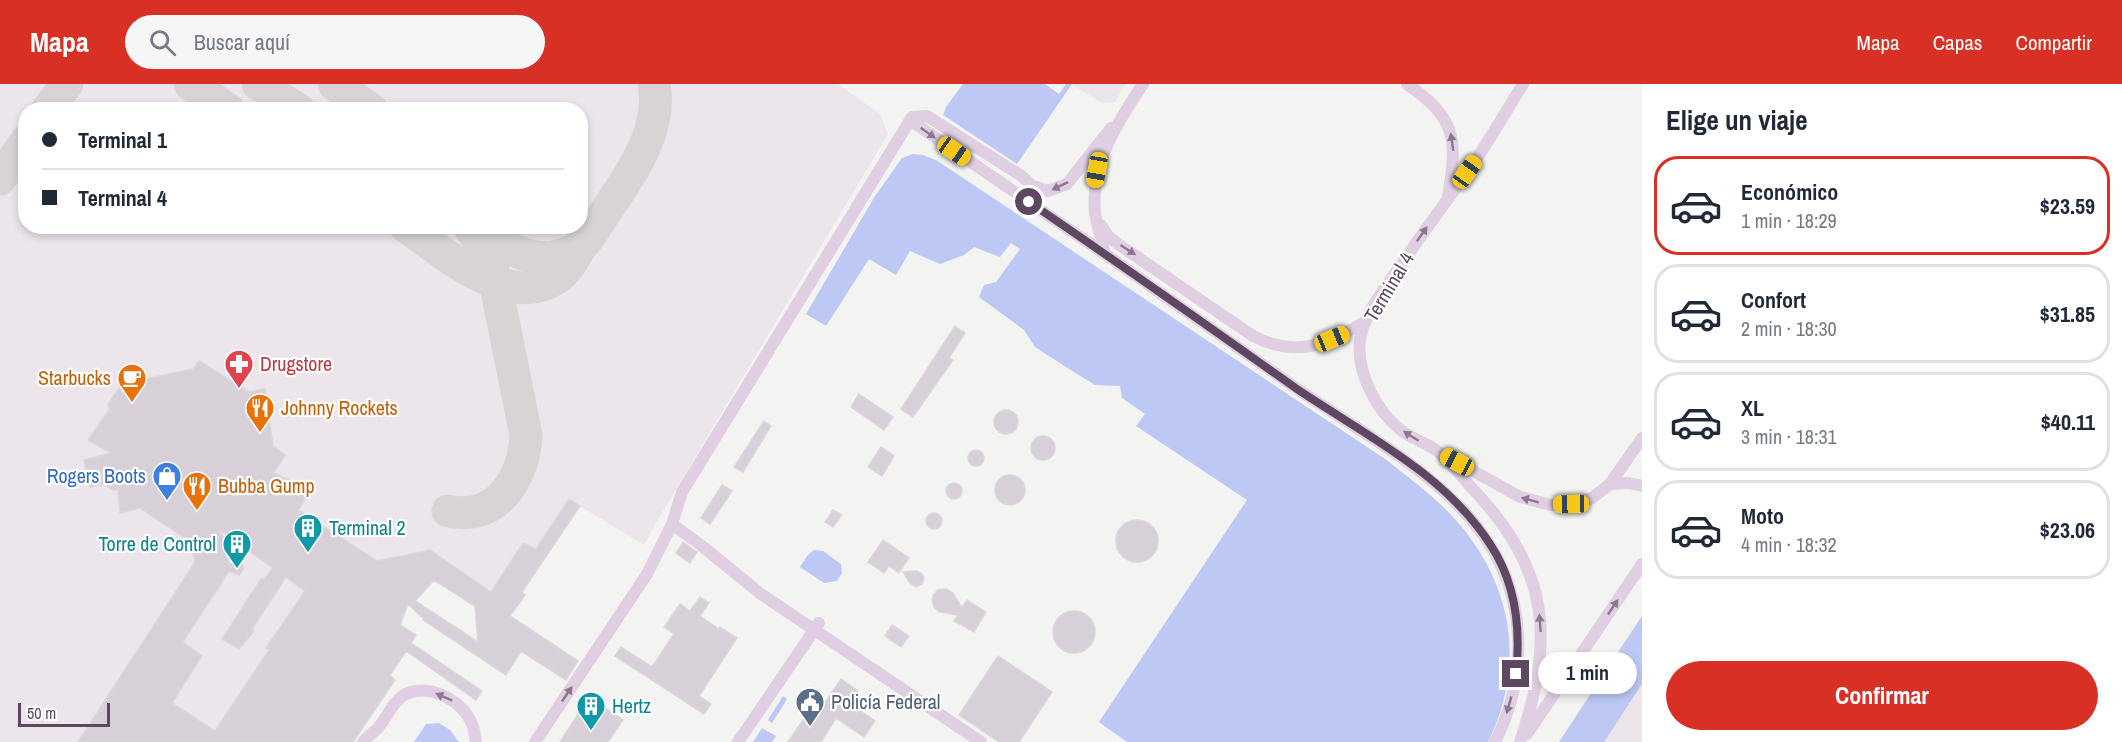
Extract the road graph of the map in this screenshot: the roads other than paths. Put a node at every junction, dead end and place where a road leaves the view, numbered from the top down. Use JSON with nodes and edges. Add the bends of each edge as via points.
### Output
{"nodes":[{"id":1,"x":1143,"y":84,"type":"edge"},
{"id":2,"x":1407,"y":84,"type":"edge"},
{"id":3,"x":1523,"y":84,"type":"edge"},
{"id":4,"x":1125,"y":111,"type":"junction"},
{"id":5,"x":912,"y":117,"type":"junction"},
{"id":6,"x":1447,"y":200,"type":"junction"},
{"id":7,"x":1094,"y":205,"type":"junction"},
{"id":8,"x":1105,"y":254,"type":"junction"},
{"id":9,"x":1366,"y":321,"type":"junction"},
{"id":10,"x":1642,"y":438,"type":"edge"},
{"id":11,"x":1440,"y":453,"type":"junction"},
{"id":12,"x":1610,"y":484,"type":"junction"},
{"id":13,"x":1642,"y":486,"type":"edge"},
{"id":14,"x":672,"y":524,"type":"junction"},
{"id":15,"x":1642,"y":564,"type":"edge"},
{"id":16,"x":816,"y":626,"type":"junction"},
{"id":17,"x":377,"y":729,"type":"junction"},
{"id":18,"x":363,"y":742,"type":"edge"},
{"id":19,"x":373,"y":742,"type":"edge"},
{"id":20,"x":476,"y":742,"type":"edge"},
{"id":21,"x":535,"y":742,"type":"edge"},
{"id":22,"x":738,"y":742,"type":"edge"},
{"id":23,"x":981,"y":742,"type":"edge"},
{"id":24,"x":1495,"y":742,"type":"edge"},
{"id":25,"x":1520,"y":742,"type":"edge"}],
"edges":[{"from":1,"to":4,"type":"street"},
{"from":6,"to":2,"type":"street","one_way":true,"via":[[1453,166],[1450,130],[1428,99]]},
{"from":3,"to":6,"type":"street","name":"Terminal 4"},
{"from":4,"to":5,"type":"street","one_way":true,"via":[[1068,184],[1048,191],[1033,186],[927,116]]},
{"from":4,"to":7,"type":"street","via":[[1097,170]]},
{"from":5,"to":8,"type":"street","one_way":true,"via":[[917,125]]},
{"from":5,"to":14,"type":"street","via":[[682,492]]},
{"from":9,"to":6,"type":"street","name":"Terminal 4","one_way":true},
{"from":7,"to":8,"type":"street"},
{"from":7,"to":9,"type":"street","one_way":true,"via":[[1108,236],[1118,244],[1269,344],[1287,348],[1318,345]]},
{"from":8,"to":24,"type":"street","one_way":true,"via":[[1401,457],[1470,515],[1503,567],[1518,617],[1516,674],[1509,708]]},
{"from":11,"to":9,"type":"street","name":"Terminal 4","one_way":true,"via":[[1390,421],[1378,404],[1361,360],[1360,340]]},
{"from":10,"to":12,"type":"street"},
{"from":12,"to":11,"type":"street","one_way":true,"via":[[1592,498],[1571,504],[1545,504],[1520,497]]},
{"from":25,"to":11,"type":"street","name":"Terminal 4","one_way":true,"via":[[1537,685],[1540,658],[1536,592],[1516,543],[1495,512]]},
{"from":12,"to":13,"type":"street"},
{"from":14,"to":16,"type":"street","via":[[761,594]]},
{"from":21,"to":14,"type":"street","one_way":true,"via":[[647,574]]},
{"from":25,"to":15,"type":"street","one_way":true},
{"from":16,"to":22,"type":"street"},
{"from":16,"to":23,"type":"street"},
{"from":17,"to":18,"type":"street"},
{"from":17,"to":19,"type":"street"},
{"from":20,"to":17,"type":"street","one_way":true,"via":[[472,724],[463,710],[452,700],[424,691],[399,698]]}]}
